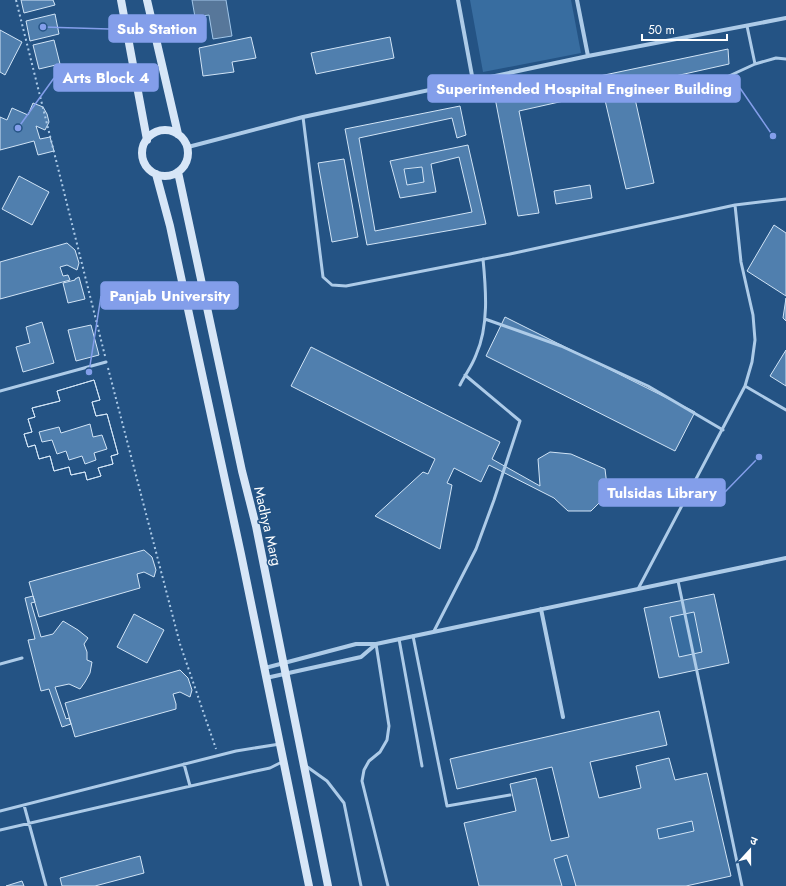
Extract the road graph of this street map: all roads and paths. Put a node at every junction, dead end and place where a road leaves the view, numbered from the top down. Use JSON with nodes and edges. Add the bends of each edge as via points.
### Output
{"nodes":[{"id":1,"x":16,"y":0,"type":"edge"},
{"id":2,"x":121,"y":0,"type":"edge"},
{"id":3,"x":147,"y":0,"type":"edge"},
{"id":4,"x":458,"y":0,"type":"edge"},
{"id":5,"x":578,"y":0,"type":"edge"},
{"id":6,"x":786,"y":18,"type":"edge"},
{"id":7,"x":748,"y":26,"type":"junction"},
{"id":8,"x":588,"y":56,"type":"junction"},
{"id":9,"x":786,"y":59,"type":"edge"},
{"id":10,"x":755,"y":64,"type":"junction"},
{"id":11,"x":473,"y":81,"type":"junction"},
{"id":12,"x":720,"y":87,"type":"dead end"},
{"id":13,"x":303,"y":117,"type":"junction"},
{"id":14,"x":178,"y":134,"type":"junction"},
{"id":15,"x":146,"y":140,"type":"junction"},
{"id":16,"x":188,"y":147,"type":"junction"},
{"id":17,"x":178,"y":172,"type":"junction"},
{"id":18,"x":156,"y":174,"type":"junction"},
{"id":19,"x":786,"y":199,"type":"edge"},
{"id":20,"x":735,"y":205,"type":"junction"},
{"id":21,"x":483,"y":259,"type":"junction"},
{"id":22,"x":485,"y":319,"type":"junction"},
{"id":23,"x":106,"y":362,"type":"junction"},
{"id":24,"x":465,"y":375,"type":"junction"},
{"id":25,"x":460,"y":385,"type":"dead end"},
{"id":26,"x":746,"y":386,"type":"junction"},
{"id":27,"x":0,"y":391,"type":"edge"},
{"id":28,"x":786,"y":410,"type":"edge"},
{"id":29,"x":722,"y":430,"type":"junction"},
{"id":30,"x":786,"y":558,"type":"edge"},
{"id":31,"x":678,"y":580,"type":"junction"},
{"id":32,"x":638,"y":589,"type":"junction"},
{"id":33,"x":541,"y":609,"type":"junction"},
{"id":34,"x":434,"y":631,"type":"junction"},
{"id":35,"x":413,"y":636,"type":"junction"},
{"id":36,"x":399,"y":639,"type":"junction"},
{"id":37,"x":376,"y":644,"type":"junction"},
{"id":38,"x":22,"y":658,"type":"dead end"},
{"id":39,"x":283,"y":663,"type":"junction"},
{"id":40,"x":0,"y":664,"type":"edge"},
{"id":41,"x":264,"y":668,"type":"junction"},
{"id":42,"x":286,"y":674,"type":"junction"},
{"id":43,"x":266,"y":678,"type":"junction"},
{"id":44,"x":563,"y":717,"type":"dead end"},
{"id":45,"x":280,"y":744,"type":"junction"},
{"id":46,"x":219,"y":755,"type":"junction"},
{"id":47,"x":283,"y":761,"type":"junction"},
{"id":48,"x":184,"y":764,"type":"junction"},
{"id":49,"x":304,"y":764,"type":"junction"},
{"id":50,"x":422,"y":766,"type":"dead end"},
{"id":51,"x":190,"y":786,"type":"junction"},
{"id":52,"x":510,"y":795,"type":"dead end"},
{"id":53,"x":24,"y":805,"type":"junction"},
{"id":54,"x":0,"y":811,"type":"edge"},
{"id":55,"x":28,"y":822,"type":"junction"},
{"id":56,"x":0,"y":830,"type":"edge"},
{"id":57,"x":46,"y":886,"type":"edge"},
{"id":58,"x":309,"y":886,"type":"edge"},
{"id":59,"x":328,"y":886,"type":"edge"},
{"id":60,"x":361,"y":886,"type":"edge"},
{"id":61,"x":388,"y":886,"type":"edge"},
{"id":62,"x":742,"y":886,"type":"edge"}],
"edges":[{"from":1,"to":23,"type":"path"},
{"from":2,"to":15,"type":"main road"},
{"from":3,"to":14,"type":"main road"},
{"from":4,"to":11,"type":"street"},
{"from":5,"to":8,"type":"street"},
{"from":6,"to":7,"type":"street"},
{"from":7,"to":8,"type":"street"},
{"from":7,"to":10,"type":"lane"},
{"from":8,"to":11,"type":"street"},
{"from":9,"to":10,"type":"lane","via":[[776,58]]},
{"from":10,"to":12,"type":"lane","via":[[729,76]]},
{"from":11,"to":13,"type":"street"},
{"from":13,"to":16,"type":"street"},
{"from":13,"to":21,"type":"lane","via":[[323,277],[332,285],[346,286]]},
{"from":14,"to":15,"type":"main road","via":[[164,130]]},
{"from":14,"to":16,"type":"main road"},
{"from":15,"to":18,"type":"main road","via":[[143,148],[145,163]]},
{"from":16,"to":17,"type":"main road","via":[[186,162]]},
{"from":17,"to":18,"type":"main road","via":[[164,176]]},
{"from":17,"to":39,"type":"main road","name":"Madhya Marg","via":[[256,526]]},
{"from":18,"to":41,"type":"main road","via":[[170,226]]},
{"from":19,"to":20,"type":"lane"},
{"from":20,"to":21,"type":"lane"},
{"from":20,"to":26,"type":"lane","via":[[741,262],[753,315],[755,340]]},
{"from":21,"to":22,"type":"lane"},
{"from":22,"to":24,"type":"lane","via":[[477,355]]},
{"from":22,"to":29,"type":"lane","via":[[561,346],[648,386]]},
{"from":23,"to":27,"type":"lane"},
{"from":23,"to":46,"type":"path","via":[[180,644]]},
{"from":24,"to":25,"type":"lane"},
{"from":24,"to":34,"type":"lane","via":[[520,420],[476,549]]},
{"from":26,"to":28,"type":"lane"},
{"from":26,"to":29,"type":"lane"},
{"from":29,"to":32,"type":"lane"},
{"from":30,"to":31,"type":"street"},
{"from":31,"to":32,"type":"street"},
{"from":31,"to":62,"type":"lane"},
{"from":32,"to":33,"type":"street"},
{"from":33,"to":34,"type":"street"},
{"from":33,"to":44,"type":"street"},
{"from":34,"to":35,"type":"street"},
{"from":35,"to":36,"type":"street"},
{"from":35,"to":52,"type":"lane","via":[[447,806]]},
{"from":36,"to":37,"type":"street"},
{"from":36,"to":50,"type":"lane"},
{"from":37,"to":39,"type":"street","via":[[356,644]]},
{"from":37,"to":42,"type":"street","via":[[360,657]]},
{"from":37,"to":61,"type":"lane","via":[[389,726],[387,740],[364,770],[362,781]]},
{"from":38,"to":40,"type":"lane"},
{"from":39,"to":41,"type":"street"},
{"from":39,"to":42,"type":"main road","name":"Madhya Marg"},
{"from":41,"to":43,"type":"main road"},
{"from":42,"to":43,"type":"street"},
{"from":42,"to":49,"type":"main road","name":"Madhya Marg"},
{"from":43,"to":45,"type":"main road"},
{"from":45,"to":46,"type":"lane"},
{"from":45,"to":47,"type":"main road"},
{"from":46,"to":48,"type":"lane"},
{"from":47,"to":51,"type":"lane","via":[[270,768]]},
{"from":47,"to":58,"type":"main road"},
{"from":48,"to":51,"type":"lane"},
{"from":48,"to":53,"type":"lane"},
{"from":49,"to":59,"type":"main road","name":"Madhya Marg"},
{"from":49,"to":60,"type":"lane","via":[[327,781],[344,802]]},
{"from":51,"to":55,"type":"lane"},
{"from":53,"to":54,"type":"lane"},
{"from":53,"to":55,"type":"lane"},
{"from":55,"to":56,"type":"lane"},
{"from":55,"to":57,"type":"lane"}]}
